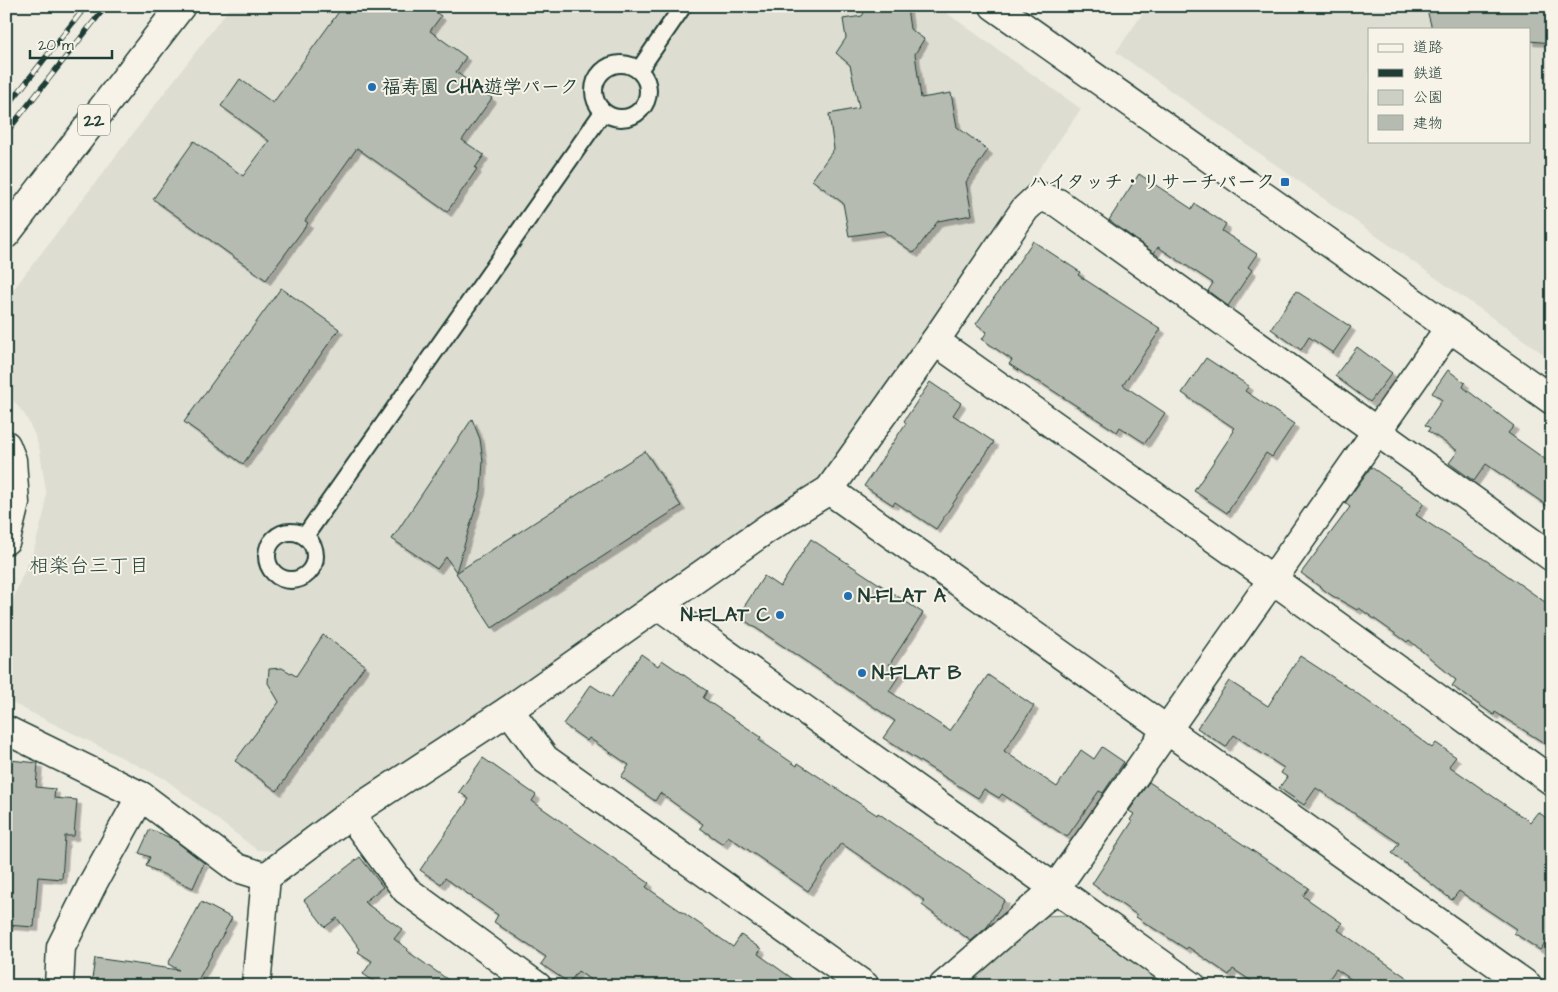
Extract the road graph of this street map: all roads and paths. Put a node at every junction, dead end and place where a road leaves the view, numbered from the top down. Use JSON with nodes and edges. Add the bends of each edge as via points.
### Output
{"nodes":[{"id":1,"x":181,"y":6,"type":"edge"},
{"id":2,"x":683,"y":6,"type":"edge"},
{"id":3,"x":994,"y":6,"type":"edge"},
{"id":4,"x":639,"y":70,"type":"junction"},
{"id":5,"x":603,"y":112,"type":"junction"},
{"id":6,"x":6,"y":234,"type":"edge"},
{"id":7,"x":1450,"y":327,"type":"junction"},
{"id":8,"x":935,"y":341,"type":"junction"},
{"id":9,"x":1552,"y":400,"type":"edge"},
{"id":10,"x":1377,"y":432,"type":"junction"},
{"id":11,"x":6,"y":445,"type":"edge"},
{"id":12,"x":829,"y":490,"type":"junction"},
{"id":13,"x":305,"y":536,"type":"dead end"},
{"id":14,"x":6,"y":540,"type":"edge"},
{"id":15,"x":1552,"y":557,"type":"edge"},
{"id":16,"x":1272,"y":579,"type":"junction"},
{"id":17,"x":658,"y":605,"type":"junction"},
{"id":18,"x":509,"y":710,"type":"junction"},
{"id":19,"x":6,"y":730,"type":"edge"},
{"id":20,"x":1166,"y":730,"type":"junction"},
{"id":21,"x":1552,"y":780,"type":"edge"},
{"id":22,"x":141,"y":796,"type":"junction"},
{"id":23,"x":350,"y":814,"type":"junction"},
{"id":24,"x":266,"y":877,"type":"junction"},
{"id":25,"x":1054,"y":889,"type":"junction"},
{"id":26,"x":60,"y":986,"type":"edge"},
{"id":27,"x":256,"y":986,"type":"edge"},
{"id":28,"x":537,"y":986,"type":"edge"},
{"id":29,"x":865,"y":986,"type":"edge"},
{"id":30,"x":943,"y":986,"type":"edge"},
{"id":31,"x":1192,"y":986,"type":"edge"},
{"id":32,"x":1528,"y":986,"type":"edge"}],
"edges":[{"from":1,"to":6,"type":"street","number":"22"},
{"from":2,"to":4,"type":"lane"},
{"from":3,"to":7,"type":"street"},
{"from":4,"to":5,"type":"lane","via":[[619,64],[608,66],[600,73],[593,94]]},
{"from":4,"to":5,"type":"lane","via":[[649,88],[644,107],[625,119],[613,118]]},
{"from":5,"to":13,"type":"lane"},
{"from":7,"to":9,"type":"street"},
{"from":7,"to":10,"type":"street"},
{"from":8,"to":10,"type":"street","via":[[1025,209],[1039,196],[1058,203]]},
{"from":8,"to":12,"type":"street"},
{"from":8,"to":16,"type":"street"},
{"from":10,"to":15,"type":"street"},
{"from":10,"to":16,"type":"street"},
{"from":11,"to":14,"type":"street","via":[[12,460],[15,503]]},
{"from":12,"to":17,"type":"street","via":[[768,528]]},
{"from":12,"to":20,"type":"street"},
{"from":16,"to":20,"type":"street"},
{"from":16,"to":21,"type":"street"},
{"from":17,"to":18,"type":"street"},
{"from":17,"to":25,"type":"street"},
{"from":18,"to":23,"type":"street"},
{"from":18,"to":29,"type":"street","via":[[545,759]]},
{"from":19,"to":22,"type":"street"},
{"from":20,"to":25,"type":"street"},
{"from":20,"to":32,"type":"street"},
{"from":22,"to":24,"type":"street","via":[[237,868]]},
{"from":22,"to":26,"type":"street","via":[[94,881],[62,948]]},
{"from":23,"to":24,"type":"street"},
{"from":23,"to":28,"type":"street","via":[[406,890]]},
{"from":24,"to":27,"type":"street"},
{"from":25,"to":30,"type":"street"},
{"from":25,"to":31,"type":"street"}]}
